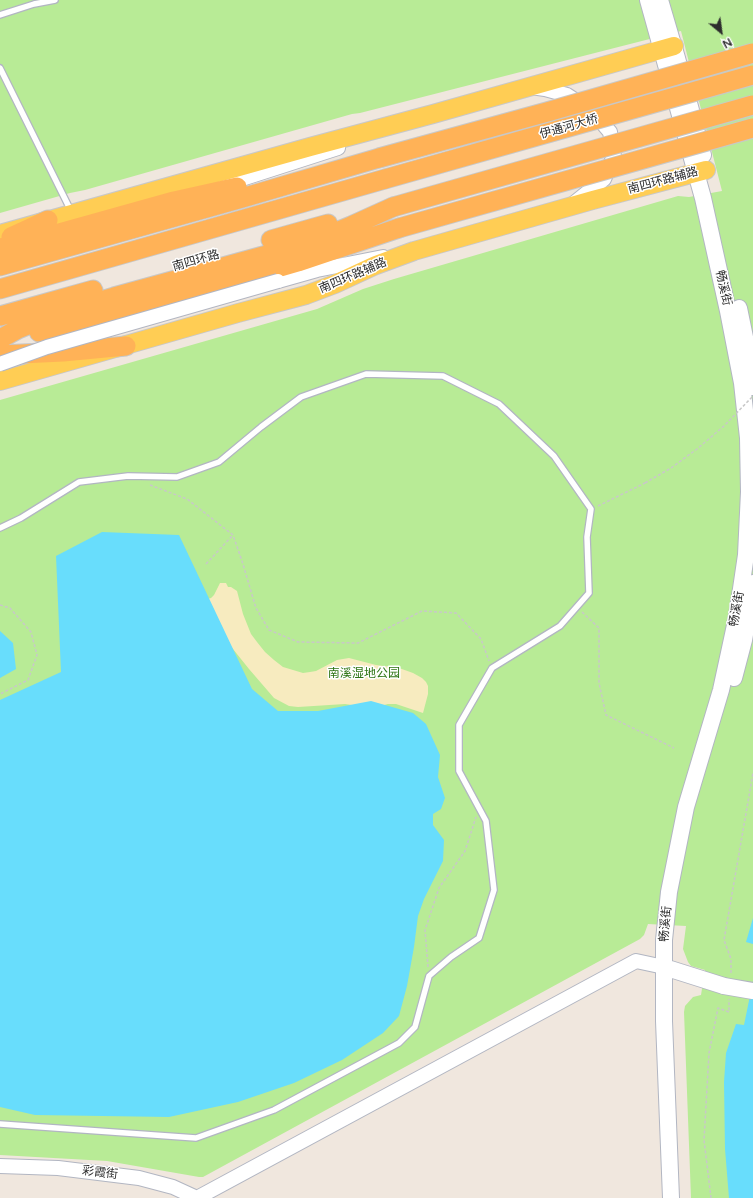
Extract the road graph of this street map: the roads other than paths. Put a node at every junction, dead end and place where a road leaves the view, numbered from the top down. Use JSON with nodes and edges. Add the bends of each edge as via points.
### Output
{"nodes":[{"id":1,"x":54,"y":0,"type":"edge"},
{"id":2,"x":648,"y":0,"type":"edge"},
{"id":3,"x":660,"y":0,"type":"edge"},
{"id":4,"x":32,"y":2,"type":"edge"},
{"id":5,"x":0,"y":15,"type":"edge"},
{"id":6,"x":668,"y":47,"type":"junction"},
{"id":7,"x":753,"y":52,"type":"edge"},
{"id":8,"x":0,"y":68,"type":"edge"},
{"id":9,"x":753,"y":75,"type":"edge"},
{"id":10,"x":528,"y":87,"type":"junction"},
{"id":11,"x":753,"y":105,"type":"edge"},
{"id":12,"x":433,"y":114,"type":"junction"},
{"id":13,"x":753,"y":128,"type":"edge"},
{"id":14,"x":376,"y":159,"type":"junction"},
{"id":15,"x":701,"y":171,"type":"junction"},
{"id":16,"x":245,"y":182,"type":"junction"},
{"id":17,"x":570,"y":206,"type":"junction"},
{"id":18,"x":393,"y":207,"type":"junction"},
{"id":19,"x":72,"y":214,"type":"junction"},
{"id":20,"x":48,"y":220,"type":"junction"},
{"id":21,"x":0,"y":234,"type":"edge"},
{"id":22,"x":0,"y":241,"type":"edge"},
{"id":23,"x":343,"y":247,"type":"junction"},
{"id":24,"x":0,"y":248,"type":"edge"},
{"id":25,"x":414,"y":251,"type":"junction"},
{"id":26,"x":275,"y":252,"type":"junction"},
{"id":27,"x":0,"y":266,"type":"edge"},
{"id":28,"x":0,"y":289,"type":"edge"},
{"id":29,"x":0,"y":316,"type":"edge"},
{"id":30,"x":0,"y":340,"type":"edge"},
{"id":31,"x":126,"y":346,"type":"junction"},
{"id":32,"x":0,"y":355,"type":"edge"},
{"id":33,"x":0,"y":364,"type":"edge"},
{"id":34,"x":0,"y":381,"type":"edge"},
{"id":35,"x":753,"y":387,"type":"edge"},
{"id":36,"x":0,"y":528,"type":"edge"},
{"id":37,"x":753,"y":583,"type":"edge"},
{"id":38,"x":668,"y":969,"type":"junction"},
{"id":39,"x":753,"y":991,"type":"edge"},
{"id":40,"x":0,"y":1124,"type":"edge"},
{"id":41,"x":0,"y":1166,"type":"edge"},
{"id":42,"x":197,"y":1198,"type":"edge"},
{"id":43,"x":671,"y":1198,"type":"edge"},
{"id":44,"x":681,"y":1198,"type":"edge"}],
"edges":[{"from":1,"to":4,"type":"lane"},
{"from":2,"to":6,"type":"main road","name":"畅溪街"},
{"from":3,"to":6,"type":"main road","name":"畅溪街"},
{"from":4,"to":5,"type":"lane"},
{"from":6,"to":10,"type":"main road"},
{"from":6,"to":15,"type":"main road","name":"畅溪街"},
{"from":7,"to":14,"type":"highway","bridge":true},
{"from":8,"to":19,"type":"lane"},
{"from":9,"to":28,"type":"highway","name":"伊通河大桥","bridge":true},
{"from":10,"to":12,"type":"main road"},
{"from":10,"to":17,"type":"street","via":[[567,95],[593,112],[610,132],[614,156],[604,179]]},
{"from":11,"to":18,"type":"highway","bridge":true},
{"from":12,"to":16,"type":"street"},
{"from":12,"to":19,"type":"main road"},
{"from":13,"to":23,"type":"highway","bridge":true,"via":[[399,228]]},
{"from":14,"to":16,"type":"highway","via":[[329,164]]},
{"from":14,"to":27,"type":"highway"},
{"from":15,"to":17,"type":"main road","name":"南四环路辅路"},
{"from":15,"to":35,"type":"main road","name":"畅溪街","via":[[738,307]]},
{"from":15,"to":38,"type":"main road","name":"畅溪街","via":[[703,198],[742,383],[748,438],[749,492],[746,555],[737,616],[721,690],[686,807],[669,892],[664,940]]},
{"from":16,"to":24,"type":"highway"},
{"from":17,"to":25,"type":"main road","name":"南四环路辅路"},
{"from":18,"to":26,"type":"highway","via":[[307,244]]},
{"from":18,"to":29,"type":"highway","name":"南四环路"},
{"from":19,"to":20,"type":"main road"},
{"from":20,"to":21,"type":"main road"},
{"from":20,"to":22,"type":"highway"},
{"from":23,"to":26,"type":"highway"},
{"from":23,"to":30,"type":"highway","via":[[174,298],[26,336]]},
{"from":25,"to":31,"type":"main road","name":"南四环路辅路","via":[[306,295]]},
{"from":25,"to":33,"type":"street","bridge":true,"via":[[317,270],[47,347]]},
{"from":26,"to":30,"type":"highway","via":[[45,318]]},
{"from":31,"to":32,"type":"highway"},
{"from":31,"to":34,"type":"main road","name":"南四环路辅路"},
{"from":36,"to":40,"type":"lane","via":[[79,482],[128,476],[178,477],[219,462],[301,397],[366,374],[443,376],[499,404],[554,456],[591,509],[587,537],[589,593],[560,626],[492,668],[459,725],[459,771],[486,820],[494,890],[479,938],[429,976],[415,1027],[399,1043],[274,1110],[196,1138]]},
{"from":37,"to":38,"type":"main road","name":"畅溪街","via":[[730,695],[698,800],[684,861]]},
{"from":38,"to":39,"type":"main road","bridge":true,"via":[[724,986]]},
{"from":38,"to":42,"type":"street","via":[[636,961]]},
{"from":38,"to":43,"type":"main road","name":"畅溪街","via":[[664,1021]]},
{"from":38,"to":44,"type":"main road","name":"畅溪街","via":[[673,1005]]},
{"from":41,"to":42,"type":"street","name":"彩霞街","via":[[58,1168],[139,1178],[173,1187]]}]}
